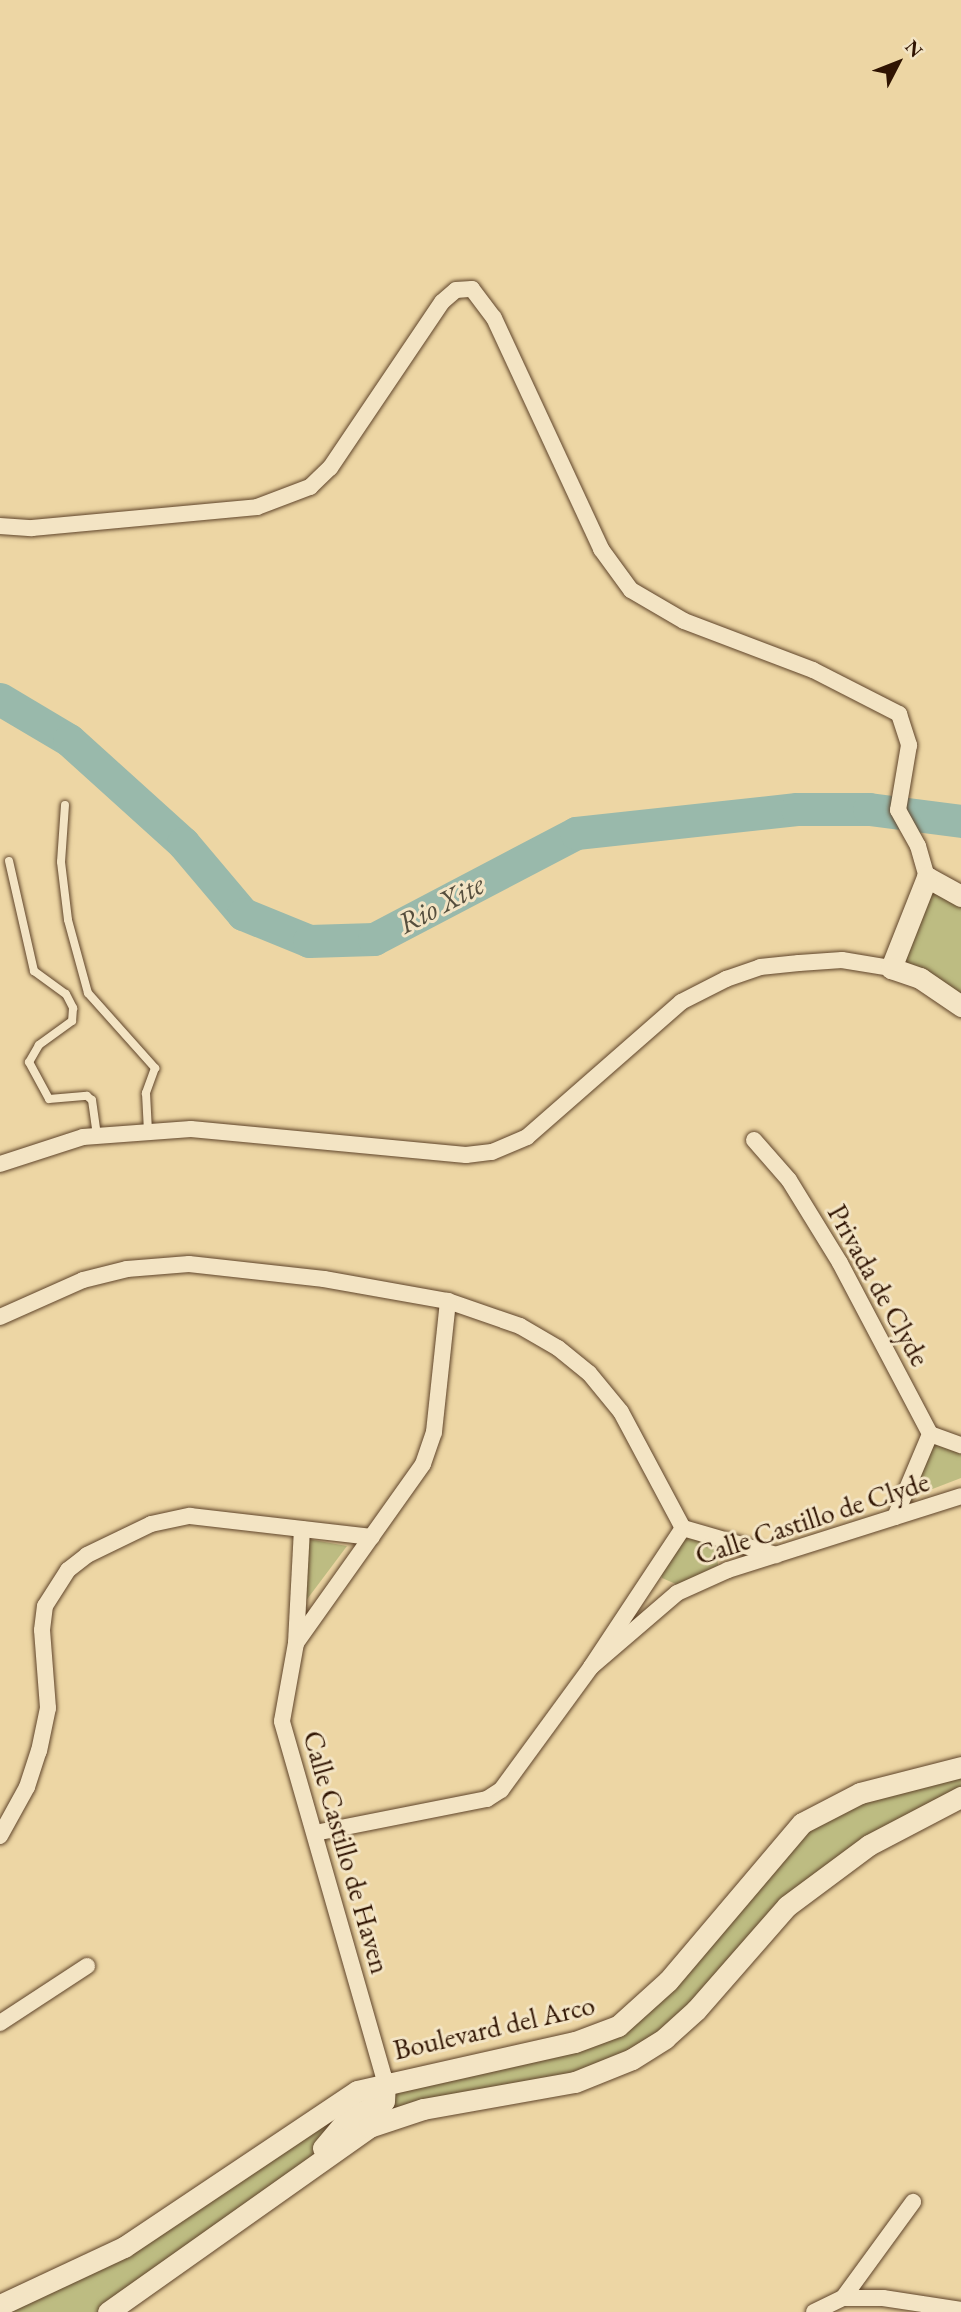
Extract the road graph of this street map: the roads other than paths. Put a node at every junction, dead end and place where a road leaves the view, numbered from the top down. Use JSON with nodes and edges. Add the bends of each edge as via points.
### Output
{"nodes":[{"id":1,"x":0,"y":526,"type":"edge"},
{"id":2,"x":65,"y":806,"type":"dead end"},
{"id":3,"x":9,"y":861,"type":"dead end"},
{"id":4,"x":927,"y":877,"type":"junction"},
{"id":5,"x":961,"y":895,"type":"edge"},
{"id":6,"x":891,"y":968,"type":"junction"},
{"id":7,"x":961,"y":1006,"type":"edge"},
{"id":8,"x":148,"y":1132,"type":"junction"},
{"id":9,"x":97,"y":1135,"type":"junction"},
{"id":10,"x":754,"y":1140,"type":"dead end"},
{"id":11,"x":0,"y":1164,"type":"edge"},
{"id":12,"x":448,"y":1301,"type":"junction"},
{"id":13,"x":0,"y":1317,"type":"edge"},
{"id":14,"x":930,"y":1434,"type":"junction"},
{"id":15,"x":961,"y":1445,"type":"edge"},
{"id":16,"x":961,"y":1496,"type":"edge"},
{"id":17,"x":895,"y":1517,"type":"junction"},
{"id":18,"x":683,"y":1528,"type":"junction"},
{"id":19,"x":302,"y":1529,"type":"junction"},
{"id":20,"x":372,"y":1537,"type":"junction"},
{"id":21,"x":776,"y":1555,"type":"junction"},
{"id":22,"x":296,"y":1643,"type":"junction"},
{"id":23,"x":591,"y":1667,"type":"junction"},
{"id":24,"x":961,"y":1767,"type":"edge"},
{"id":25,"x":961,"y":1797,"type":"edge"},
{"id":26,"x":315,"y":1833,"type":"junction"},
{"id":27,"x":0,"y":1836,"type":"edge"},
{"id":28,"x":87,"y":1966,"type":"dead end"},
{"id":29,"x":0,"y":2022,"type":"edge"},
{"id":30,"x":385,"y":2081,"type":"junction"},
{"id":31,"x":315,"y":2162,"type":"junction"},
{"id":32,"x":913,"y":2202,"type":"dead end"},
{"id":33,"x":844,"y":2298,"type":"junction"},
{"id":34,"x":0,"y":2305,"type":"edge"},
{"id":35,"x":923,"y":2309,"type":"edge"},
{"id":36,"x":961,"y":2310,"type":"edge"},
{"id":37,"x":108,"y":2312,"type":"edge"},
{"id":38,"x":814,"y":2312,"type":"edge"}],
"edges":[{"from":1,"to":4,"type":"street","via":[[32,528],[257,507],[310,487],[330,468],[442,302],[456,290],[472,289],[494,318],[613,570],[631,590],[665,611],[890,706],[909,734],[898,810],[918,846]]},
{"from":2,"to":8,"type":"lane","via":[[61,862],[68,920],[88,993],[155,1068],[146,1093]]},
{"from":3,"to":9,"type":"lane","via":[[34,971],[66,995],[74,1008],[72,1021],[39,1045],[29,1062],[49,1099],[87,1096],[92,1100]]},
{"from":4,"to":5,"type":"street"},
{"from":4,"to":6,"type":"street"},
{"from":6,"to":7,"type":"street","via":[[920,978]]},
{"from":6,"to":8,"type":"street","via":[[842,960],[760,967],[726,979],[681,1002],[527,1137],[492,1152],[466,1155],[218,1129]]},
{"from":8,"to":9,"type":"street"},
{"from":9,"to":11,"type":"street","via":[[31,1150]]},
{"from":10,"to":14,"type":"street","name":"Privada de Clyde","via":[[789,1180],[840,1263]]},
{"from":12,"to":13,"type":"street","via":[[324,1279],[189,1264],[127,1269],[83,1280]]},
{"from":12,"to":18,"type":"street","via":[[520,1326],[589,1373],[621,1412]]},
{"from":12,"to":20,"type":"street","name":"Calle Castillo de Haven","via":[[430,1446],[423,1464]]},
{"from":14,"to":15,"type":"street"},
{"from":14,"to":17,"type":"street"},
{"from":16,"to":17,"type":"street","name":"Calle Castillo de Clyde"},
{"from":17,"to":21,"type":"street","name":"Calle Castillo de Clyde"},
{"from":18,"to":21,"type":"street"},
{"from":18,"to":23,"type":"street"},
{"from":19,"to":20,"type":"street"},
{"from":19,"to":22,"type":"street"},
{"from":19,"to":27,"type":"street","via":[[177,1518],[141,1528],[68,1570],[45,1606],[42,1630],[48,1708],[39,1751],[27,1787]]},
{"from":20,"to":22,"type":"street","name":"Calle Castillo de Haven"},
{"from":21,"to":23,"type":"street","name":"Calle Castillo de Clyde","via":[[677,1593]]},
{"from":22,"to":26,"type":"street","name":"Calle Castillo de Haven","via":[[282,1721]]},
{"from":23,"to":26,"type":"street","name":"Calle Castillo de Clyde","via":[[501,1790],[487,1800]]},
{"from":24,"to":30,"type":"street","name":"Boulevard del Arco","via":[[860,1793],[825,1807],[802,1823],[668,1980],[618,2026],[575,2042]]},
{"from":25,"to":31,"type":"street","via":[[869,1845],[788,1906],[696,2010],[632,2059],[575,2082],[396,2115]]},
{"from":26,"to":30,"type":"street","name":"Calle Castillo de Haven"},
{"from":28,"to":29,"type":"street"},
{"from":30,"to":31,"type":"street","via":[[384,2101],[347,2119]]},
{"from":30,"to":34,"type":"street","name":"Boulevard del Arco","via":[[334,2104],[116,2252]]},
{"from":31,"to":37,"type":"street"},
{"from":32,"to":33,"type":"street"},
{"from":33,"to":35,"type":"street","via":[[883,2298]]},
{"from":33,"to":38,"type":"street"},
{"from":35,"to":36,"type":"street"}]}
